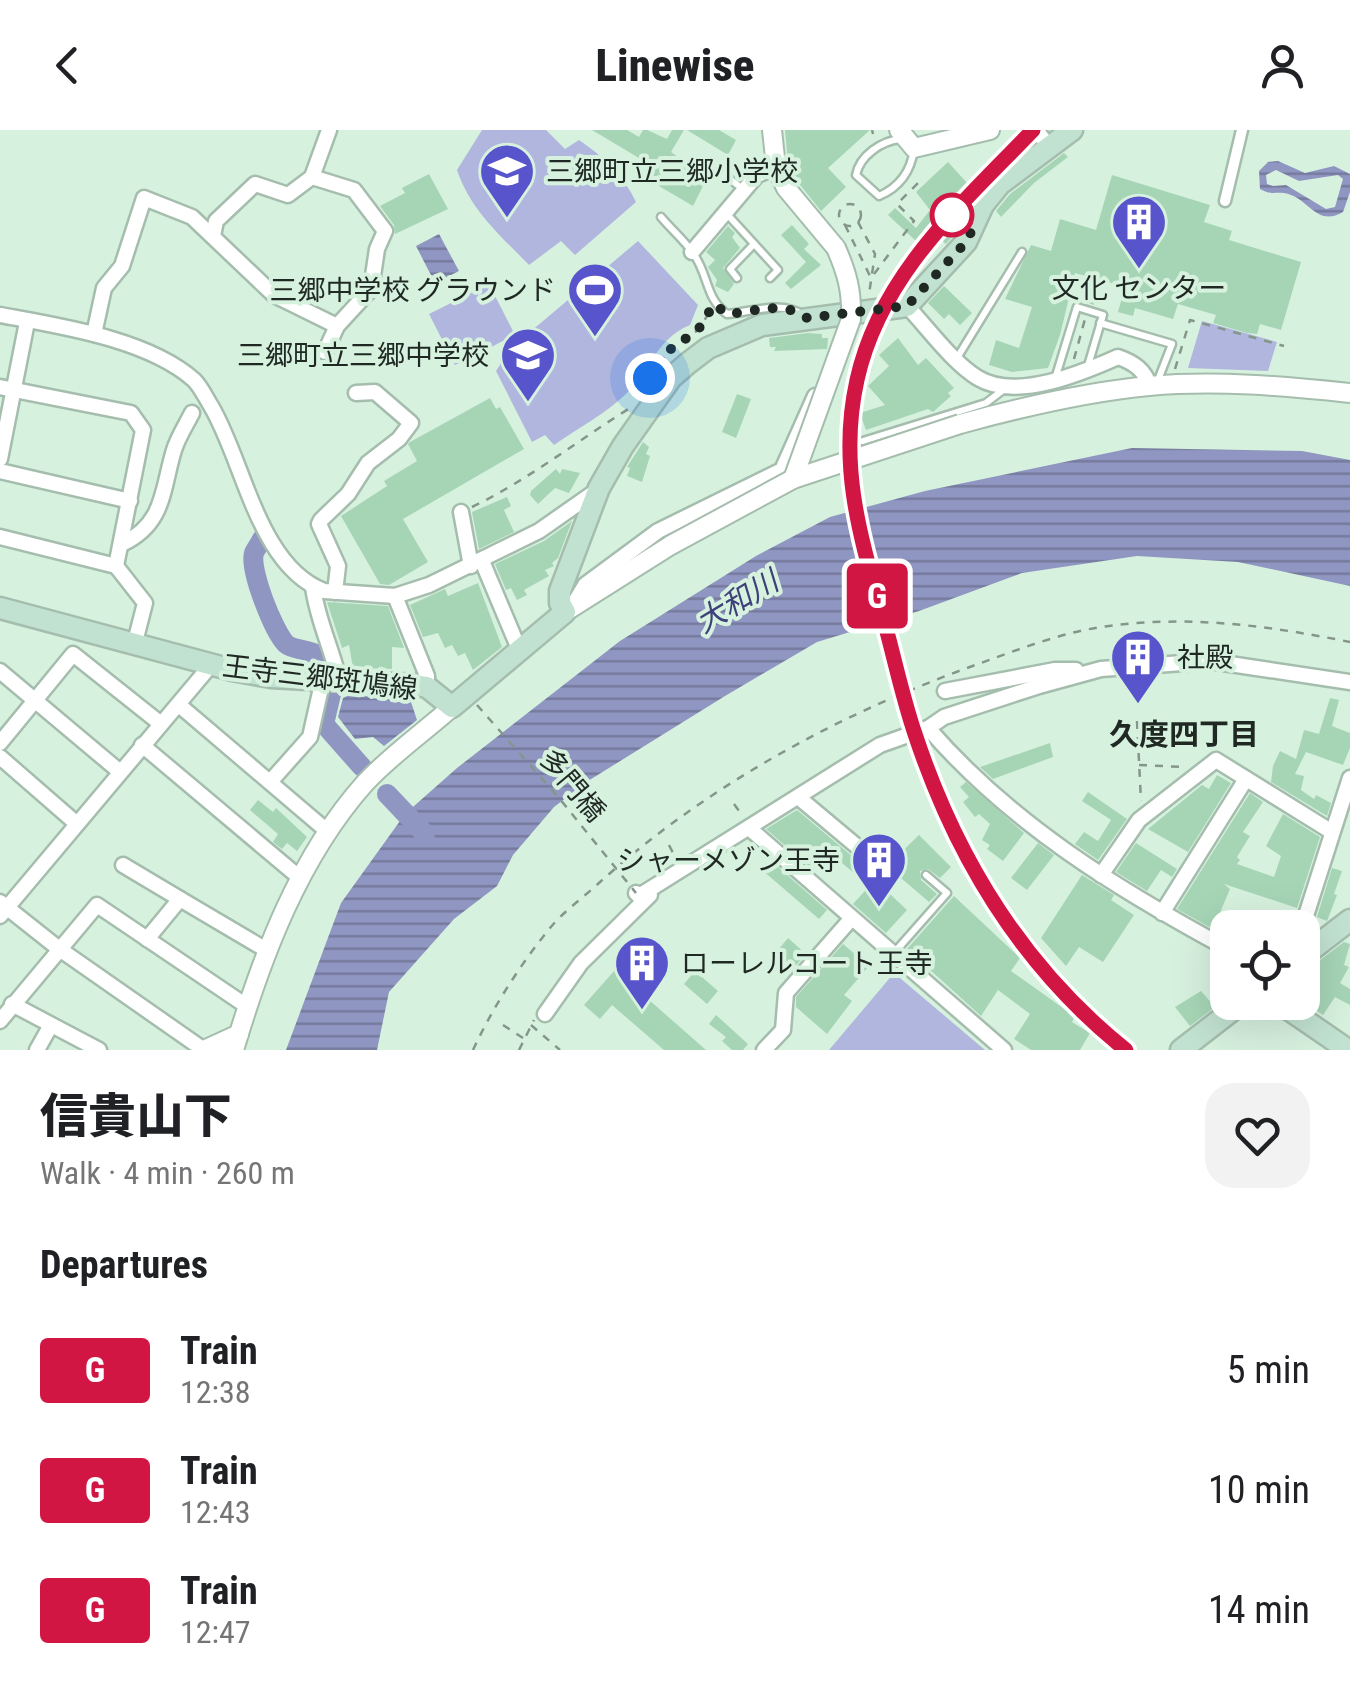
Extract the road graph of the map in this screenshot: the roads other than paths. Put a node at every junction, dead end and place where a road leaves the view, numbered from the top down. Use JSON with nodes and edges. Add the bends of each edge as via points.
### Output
{"nodes":[{"id":1,"x":330,"y":130,"type":"edge"},
{"id":2,"x":772,"y":130,"type":"edge"},
{"id":3,"x":990,"y":130,"type":"edge"},
{"id":4,"x":1072,"y":130,"type":"edge"},
{"id":5,"x":1242,"y":130,"type":"edge"},
{"id":6,"x":1042,"y":138,"type":"edge"},
{"id":7,"x":906,"y":139,"type":"edge"},
{"id":8,"x":776,"y":168,"type":"junction"},
{"id":9,"x":722,"y":173,"type":"dead end"},
{"id":10,"x":312,"y":177,"type":"junction"},
{"id":11,"x":744,"y":190,"type":"junction"},
{"id":12,"x":1225,"y":201,"type":"dead end"},
{"id":13,"x":725,"y":212,"type":"junction"},
{"id":14,"x":661,"y":217,"type":"dead end"},
{"id":15,"x":213,"y":236,"type":"junction"},
{"id":16,"x":754,"y":244,"type":"junction"},
{"id":17,"x":692,"y":252,"type":"junction"},
{"id":18,"x":1022,"y":252,"type":"dead end"},
{"id":19,"x":737,"y":278,"type":"dead end"},
{"id":20,"x":770,"y":278,"type":"dead end"},
{"id":21,"x":907,"y":306,"type":"junction"},
{"id":22,"x":0,"y":315,"type":"edge"},
{"id":23,"x":846,"y":315,"type":"junction"},
{"id":24,"x":807,"y":318,"type":"junction"},
{"id":25,"x":27,"y":322,"type":"junction"},
{"id":26,"x":1100,"y":323,"type":"junction"},
{"id":27,"x":336,"y":326,"type":"junction"},
{"id":28,"x":94,"y":334,"type":"junction"},
{"id":29,"x":326,"y":352,"type":"dead end"},
{"id":30,"x":957,"y":358,"type":"junction"},
{"id":31,"x":1078,"y":371,"type":"junction"},
{"id":32,"x":1054,"y":380,"type":"junction"},
{"id":33,"x":1008,"y":386,"type":"junction"},
{"id":34,"x":1150,"y":386,"type":"junction"},
{"id":35,"x":6,"y":388,"type":"edge"},
{"id":36,"x":356,"y":393,"type":"dead end"},
{"id":37,"x":1350,"y":394,"type":"edge"},
{"id":38,"x":192,"y":414,"type":"dead end"},
{"id":39,"x":863,"y":441,"type":"dead end"},
{"id":40,"x":0,"y":459,"type":"edge"},
{"id":41,"x":0,"y":471,"type":"edge"},
{"id":42,"x":793,"y":479,"type":"junction"},
{"id":43,"x":599,"y":488,"type":"junction"},
{"id":44,"x":130,"y":501,"type":"junction"},
{"id":45,"x":461,"y":512,"type":"road end"},
{"id":46,"x":0,"y":537,"type":"edge"},
{"id":47,"x":122,"y":544,"type":"junction"},
{"id":48,"x":477,"y":563,"type":"junction"},
{"id":49,"x":116,"y":566,"type":"junction"},
{"id":50,"x":313,"y":587,"type":"junction"},
{"id":51,"x":334,"y":592,"type":"junction"},
{"id":52,"x":395,"y":596,"type":"junction"},
{"id":53,"x":0,"y":608,"type":"edge"},
{"id":54,"x":569,"y":608,"type":"junction"},
{"id":55,"x":135,"y":642,"type":"junction"},
{"id":56,"x":518,"y":649,"type":"junction"},
{"id":57,"x":211,"y":664,"type":"junction"},
{"id":58,"x":1101,"y":669,"type":"junction"},
{"id":59,"x":0,"y":671,"type":"edge"},
{"id":60,"x":331,"y":680,"type":"junction"},
{"id":61,"x":1350,"y":682,"type":"edge"},
{"id":62,"x":427,"y":687,"type":"junction"},
{"id":63,"x":945,"y":691,"type":"dead end"},
{"id":64,"x":36,"y":699,"type":"junction"},
{"id":65,"x":179,"y":705,"type":"junction"},
{"id":66,"x":452,"y":707,"type":"junction"},
{"id":67,"x":162,"y":724,"type":"junction"},
{"id":68,"x":928,"y":728,"type":"junction"},
{"id":69,"x":0,"y":743,"type":"edge"},
{"id":70,"x":142,"y":746,"type":"junction"},
{"id":71,"x":0,"y":757,"type":"edge"},
{"id":72,"x":119,"y":771,"type":"junction"},
{"id":73,"x":1350,"y":778,"type":"edge"},
{"id":74,"x":1246,"y":779,"type":"junction"},
{"id":75,"x":270,"y":782,"type":"junction"},
{"id":76,"x":798,"y":797,"type":"junction"},
{"id":77,"x":746,"y":822,"type":"junction"},
{"id":78,"x":76,"y":824,"type":"junction"},
{"id":79,"x":327,"y":831,"type":"junction"},
{"id":80,"x":1332,"y":832,"type":"junction"},
{"id":81,"x":872,"y":859,"type":"dead end"},
{"id":82,"x":123,"y":865,"type":"dead end"},
{"id":83,"x":678,"y":868,"type":"junction"},
{"id":84,"x":1101,"y":875,"type":"junction"},
{"id":85,"x":926,"y":876,"type":"dead end"},
{"id":86,"x":300,"y":878,"type":"junction"},
{"id":87,"x":636,"y":893,"type":"road end"},
{"id":88,"x":180,"y":899,"type":"junction"},
{"id":89,"x":3,"y":909,"type":"edge"},
{"id":90,"x":1308,"y":910,"type":"edge"},
{"id":91,"x":1162,"y":913,"type":"junction"},
{"id":92,"x":851,"y":919,"type":"junction"},
{"id":93,"x":1345,"y":930,"type":"edge"},
{"id":94,"x":147,"y":939,"type":"junction"},
{"id":95,"x":1210,"y":940,"type":"edge"},
{"id":96,"x":1320,"y":945,"type":"edge"},
{"id":97,"x":58,"y":948,"type":"junction"},
{"id":98,"x":268,"y":951,"type":"junction"},
{"id":99,"x":892,"y":954,"type":"junction"},
{"id":100,"x":12,"y":1004,"type":"junction"},
{"id":101,"x":248,"y":1007,"type":"junction"},
{"id":102,"x":545,"y":1014,"type":"dead end"},
{"id":103,"x":1223,"y":1020,"type":"edge"},
{"id":104,"x":1304,"y":1020,"type":"edge"},
{"id":105,"x":0,"y":1022,"type":"edge"},
{"id":106,"x":51,"y":1025,"type":"junction"},
{"id":107,"x":236,"y":1042,"type":"edge"},
{"id":108,"x":1193,"y":1047,"type":"edge"},
{"id":109,"x":36,"y":1050,"type":"edge"},
{"id":110,"x":98,"y":1050,"type":"edge"},
{"id":111,"x":204,"y":1050,"type":"edge"},
{"id":112,"x":764,"y":1050,"type":"edge"},
{"id":113,"x":1004,"y":1050,"type":"edge"},
{"id":114,"x":1348,"y":1050,"type":"edge"}],
"edges":[{"from":1,"to":10,"type":"street"},
{"from":2,"to":8,"type":"street"},
{"from":3,"to":7,"type":"street"},
{"from":4,"to":6,"type":"main road"},
{"from":5,"to":12,"type":"street"},
{"from":6,"to":21,"type":"main road","via":[[983,205],[966,242]]},
{"from":7,"to":7,"type":"lane","via":[[911,170],[887,193],[868,190],[856,174],[858,164],[886,140]]},
{"from":8,"to":11,"type":"street"},
{"from":8,"to":42,"type":"street","bridge":true,"via":[[836,248],[852,296],[851,319]]},
{"from":9,"to":11,"type":"lane"},
{"from":10,"to":15,"type":"street","via":[[288,195],[255,184],[216,221]]},
{"from":10,"to":27,"type":"street","via":[[354,190],[385,231],[370,289]]},
{"from":11,"to":13,"type":"street"},
{"from":13,"to":16,"type":"lane"},
{"from":13,"to":17,"type":"street"},
{"from":14,"to":17,"type":"lane"},
{"from":15,"to":27,"type":"street","via":[[274,295]]},
{"from":15,"to":28,"type":"street","via":[[192,217],[144,198],[122,266],[104,288]]},
{"from":16,"to":19,"type":"lane","via":[[730,269]]},
{"from":16,"to":20,"type":"lane","via":[[778,270]]},
{"from":17,"to":24,"type":"lane","via":[[714,304],[727,314],[770,307]]},
{"from":18,"to":30,"type":"lane"},
{"from":21,"to":23,"type":"main road"},
{"from":21,"to":30,"type":"street"},
{"from":22,"to":25,"type":"street"},
{"from":23,"to":24,"type":"main road"},
{"from":23,"to":54,"type":"street","via":[[782,470],[658,532],[584,584]]},
{"from":24,"to":43,"type":"main road","via":[[762,325],[687,364]]},
{"from":25,"to":28,"type":"street"},
{"from":25,"to":35,"type":"street"},
{"from":26,"to":31,"type":"lane"},
{"from":26,"to":32,"type":"lane","via":[[1102,316],[1077,308]]},
{"from":26,"to":34,"type":"lane","via":[[1172,344],[1161,378]]},
{"from":27,"to":29,"type":"street"},
{"from":28,"to":50,"type":"street","via":[[157,356],[196,382],[228,435],[262,526]]},
{"from":30,"to":33,"type":"street","via":[[973,376]]},
{"from":31,"to":32,"type":"street"},
{"from":31,"to":34,"type":"street","via":[[1118,357],[1146,374]]},
{"from":32,"to":33,"type":"street"},
{"from":33,"to":39,"type":"lane","via":[[986,404]]},
{"from":34,"to":37,"type":"street","via":[[1272,385]]},
{"from":34,"to":42,"type":"street","bridge":true,"via":[[1032,404]]},
{"from":35,"to":40,"type":"street"},
{"from":35,"to":44,"type":"street","via":[[131,413],[142,430]]},
{"from":36,"to":51,"type":"street","via":[[376,392],[411,422],[319,524],[338,566]]},
{"from":38,"to":47,"type":"street","via":[[175,446],[158,512],[139,536]]},
{"from":41,"to":44,"type":"street"},
{"from":42,"to":54,"type":"street","bridge":true},
{"from":43,"to":48,"type":"street","via":[[539,531]]},
{"from":43,"to":54,"type":"main road","via":[[560,591],[560,603]]},
{"from":44,"to":47,"type":"street"},
{"from":45,"to":48,"type":"street"},
{"from":46,"to":49,"type":"street"},
{"from":47,"to":49,"type":"street"},
{"from":48,"to":52,"type":"street"},
{"from":48,"to":56,"type":"street"},
{"from":49,"to":55,"type":"street","via":[[145,603]]},
{"from":50,"to":51,"type":"street"},
{"from":50,"to":60,"type":"street","via":[[331,644]]},
{"from":51,"to":52,"type":"street"},
{"from":52,"to":62,"type":"street"},
{"from":53,"to":55,"type":"main road","name":"王寺三郷斑鳩線"},
{"from":54,"to":56,"type":"main road","name":"王寺三郷斑鳩線"},
{"from":55,"to":57,"type":"main road","name":"王寺三郷斑鳩線"},
{"from":56,"to":66,"type":"main road","name":"王寺三郷斑鳩線"},
{"from":57,"to":60,"type":"main road","name":"王寺三郷斑鳩線"},
{"from":57,"to":65,"type":"street"},
{"from":58,"to":61,"type":"street","via":[[1210,661]]},
{"from":58,"to":63,"type":"street","via":[[1055,670]]},
{"from":58,"to":68,"type":"street"},
{"from":59,"to":64,"type":"street"},
{"from":60,"to":62,"type":"main road","name":"王寺三郷斑鳩線"},
{"from":60,"to":75,"type":"street","via":[[310,736]]},
{"from":62,"to":66,"type":"main road","name":"王寺三郷斑鳩線"},
{"from":64,"to":67,"type":"street","via":[[73,654]]},
{"from":64,"to":69,"type":"street"},
{"from":64,"to":72,"type":"street"},
{"from":65,"to":67,"type":"street"},
{"from":65,"to":75,"type":"street"},
{"from":66,"to":79,"type":"street","via":[[366,782]]},
{"from":67,"to":70,"type":"street"},
{"from":68,"to":76,"type":"street","via":[[880,745]]},
{"from":68,"to":84,"type":"street","via":[[1038,832]]},
{"from":70,"to":72,"type":"street"},
{"from":70,"to":86,"type":"street"},
{"from":71,"to":78,"type":"street"},
{"from":72,"to":78,"type":"street"},
{"from":73,"to":80,"type":"street"},
{"from":74,"to":80,"type":"street"},
{"from":74,"to":84,"type":"street","via":[[1216,760],[1142,818]]},
{"from":74,"to":91,"type":"street"},
{"from":75,"to":79,"type":"street"},
{"from":76,"to":77,"type":"street"},
{"from":76,"to":81,"type":"street"},
{"from":77,"to":83,"type":"street"},
{"from":77,"to":92,"type":"street"},
{"from":78,"to":89,"type":"street"},
{"from":79,"to":86,"type":"street"},
{"from":80,"to":90,"type":"street"},
{"from":82,"to":88,"type":"street"},
{"from":83,"to":87,"type":"street"},
{"from":83,"to":102,"type":"street","via":[[581,964]]},
{"from":84,"to":91,"type":"street"},
{"from":85,"to":99,"type":"lane","via":[[947,893]]},
{"from":86,"to":98,"type":"street"},
{"from":88,"to":94,"type":"street"},
{"from":88,"to":98,"type":"street"},
{"from":89,"to":97,"type":"street"},
{"from":91,"to":95,"type":"street"},
{"from":92,"to":99,"type":"street"},
{"from":92,"to":112,"type":"street","via":[[786,994],[784,1030]]},
{"from":93,"to":96,"type":"main road"},
{"from":94,"to":97,"type":"street","via":[[96,905]]},
{"from":94,"to":101,"type":"street"},
{"from":97,"to":100,"type":"street"},
{"from":97,"to":111,"type":"street"},
{"from":98,"to":101,"type":"street"},
{"from":99,"to":113,"type":"street"},
{"from":100,"to":105,"type":"street"},
{"from":100,"to":106,"type":"street"},
{"from":101,"to":107,"type":"street"},
{"from":103,"to":108,"type":"main road"},
{"from":104,"to":114,"type":"main road"},
{"from":106,"to":109,"type":"street"},
{"from":106,"to":110,"type":"street"},
{"from":107,"to":111,"type":"street"}]}
